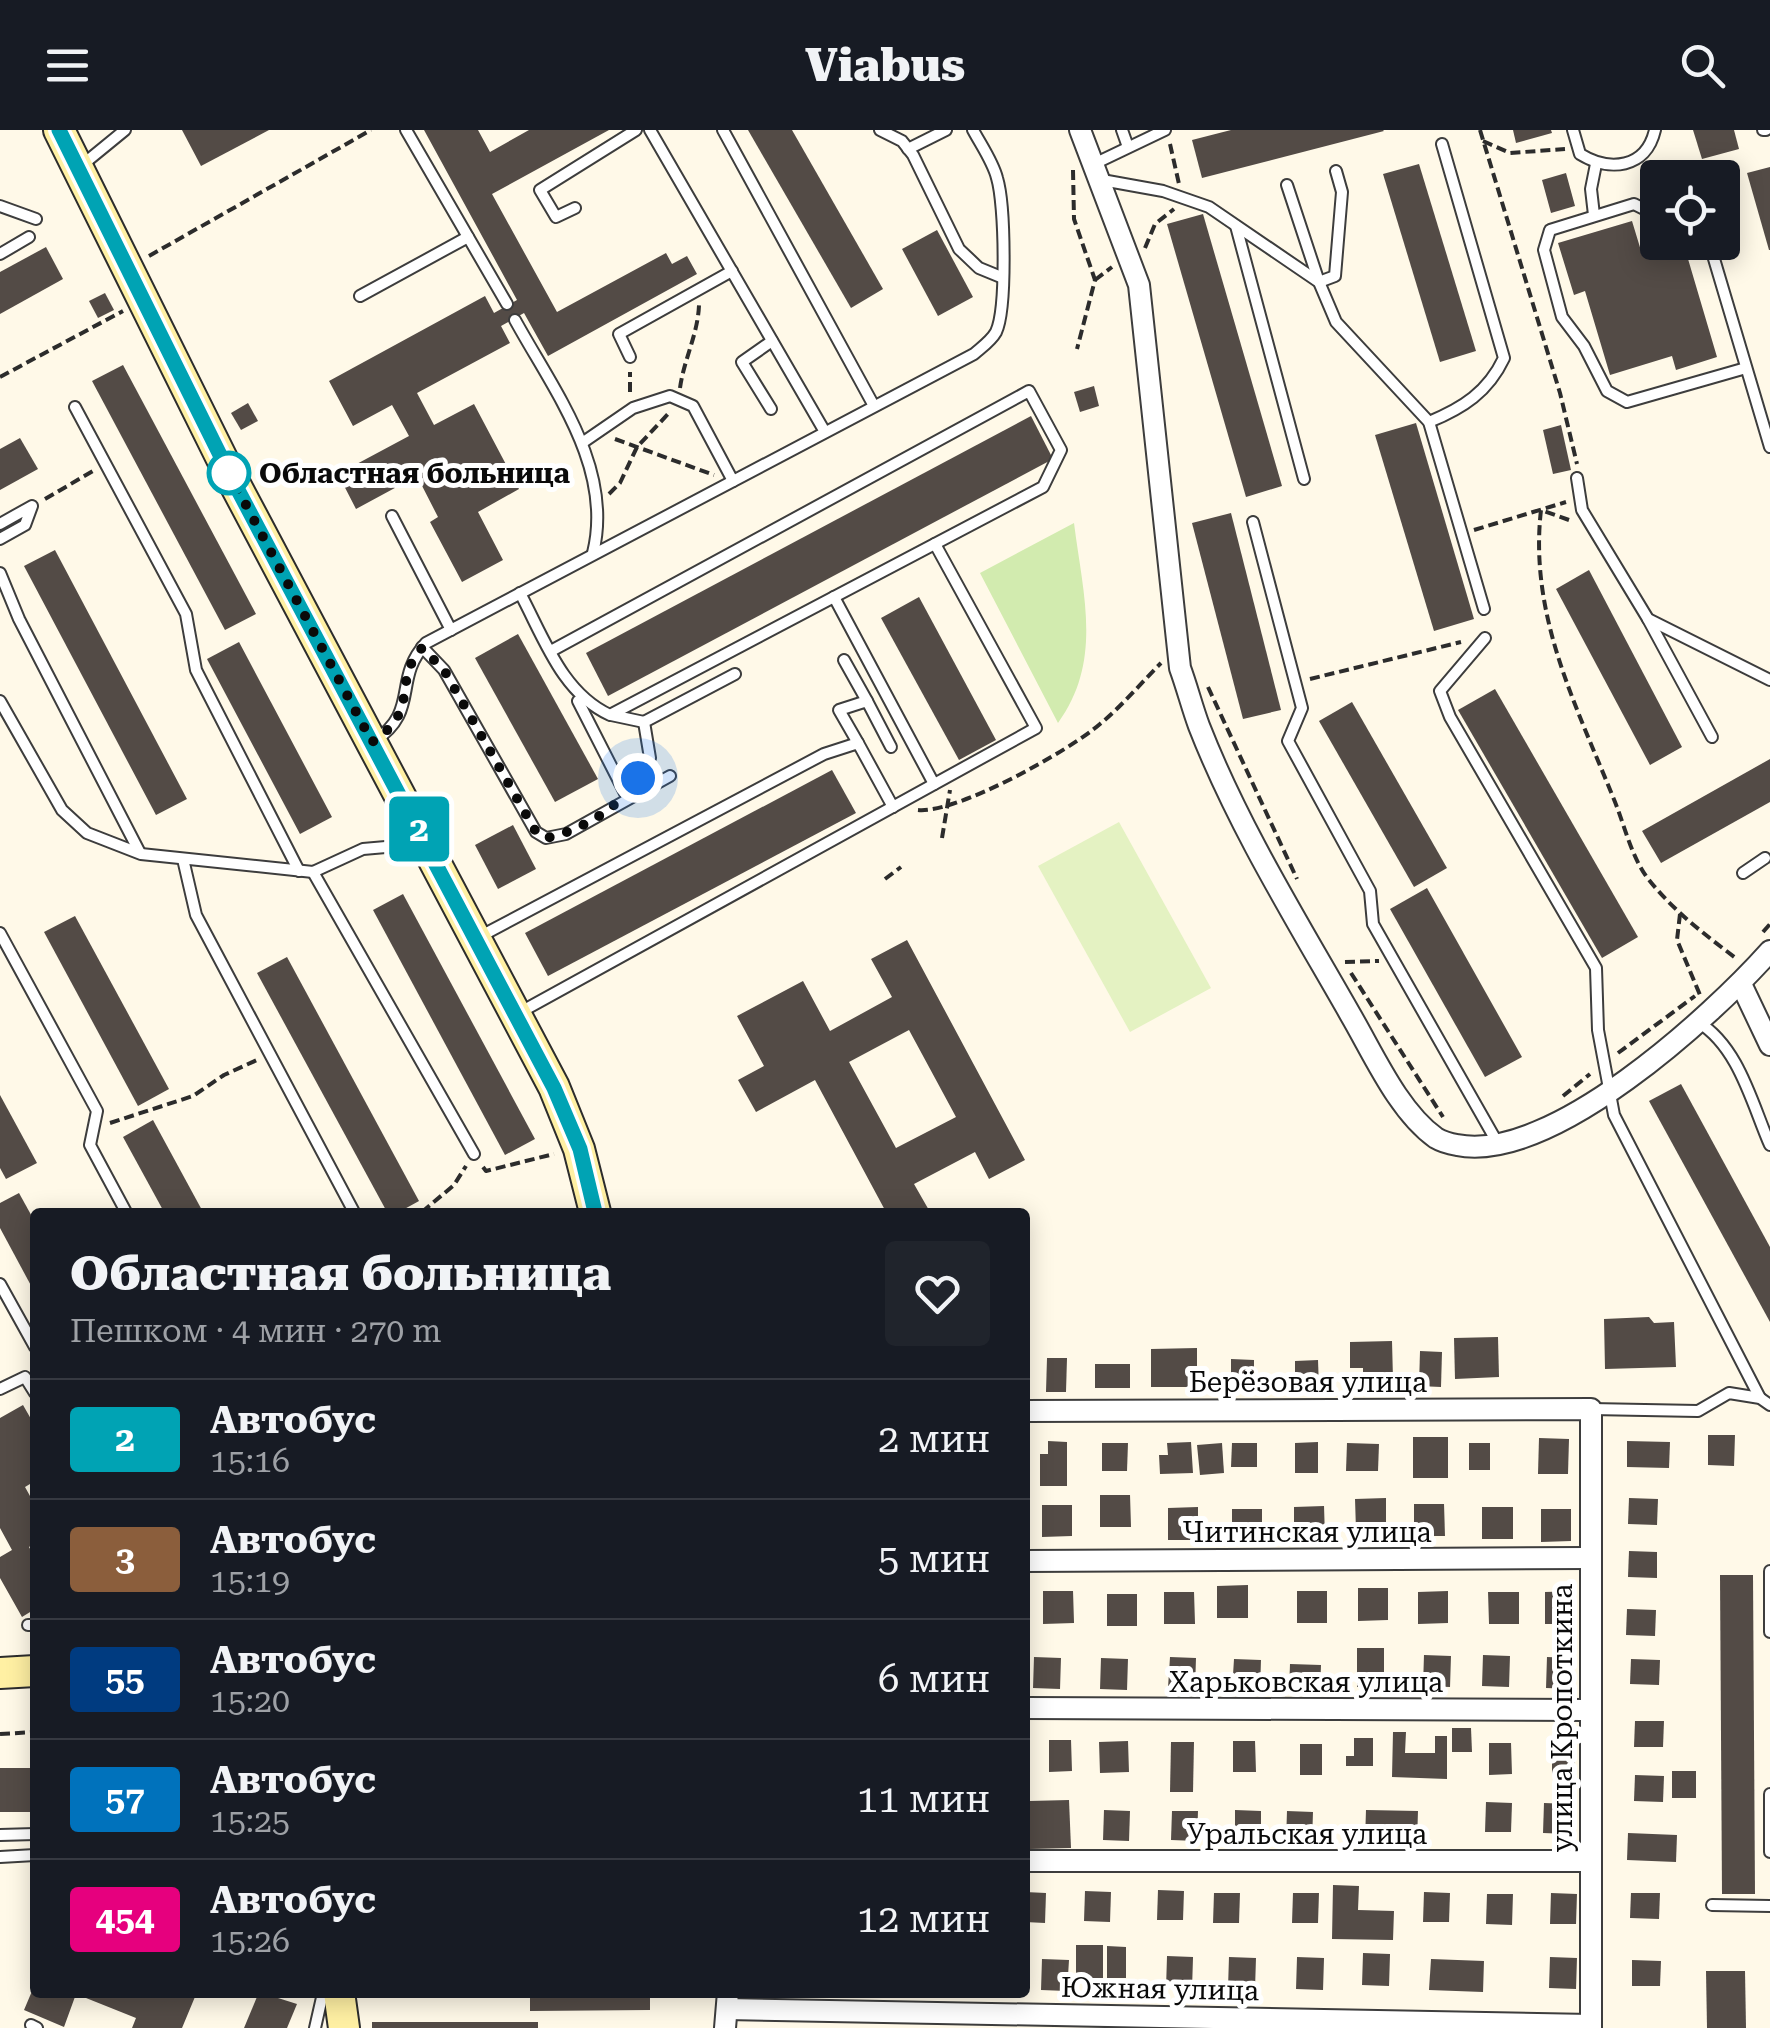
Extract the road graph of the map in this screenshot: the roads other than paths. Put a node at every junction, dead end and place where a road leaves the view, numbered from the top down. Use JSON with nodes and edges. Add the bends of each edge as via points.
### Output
{"nodes":[{"id":1,"x":59,"y":130,"type":"edge"},
{"id":2,"x":126,"y":130,"type":"edge"},
{"id":3,"x":406,"y":130,"type":"edge"},
{"id":4,"x":636,"y":130,"type":"edge"},
{"id":5,"x":650,"y":130,"type":"edge"},
{"id":6,"x":723,"y":130,"type":"edge"},
{"id":7,"x":880,"y":130,"type":"edge"},
{"id":8,"x":946,"y":130,"type":"edge"},
{"id":9,"x":972,"y":130,"type":"edge"},
{"id":10,"x":1080,"y":130,"type":"edge"},
{"id":11,"x":1122,"y":130,"type":"edge"},
{"id":12,"x":1166,"y":130,"type":"edge"},
{"id":13,"x":1573,"y":130,"type":"edge"},
{"id":14,"x":1655,"y":130,"type":"edge"},
{"id":15,"x":1442,"y":144,"type":"dead end"},
{"id":16,"x":1128,"y":147,"type":"junction"},
{"id":17,"x":908,"y":149,"type":"junction"},
{"id":18,"x":1596,"y":164,"type":"junction"},
{"id":19,"x":77,"y":170,"type":"junction"},
{"id":20,"x":1099,"y":171,"type":"junction"},
{"id":21,"x":1336,"y":171,"type":"dead end"},
{"id":22,"x":1287,"y":185,"type":"dead end"},
{"id":23,"x":0,"y":206,"type":"edge"},
{"id":24,"x":1640,"y":207,"type":"edge"},
{"id":25,"x":576,"y":208,"type":"dead end"},
{"id":26,"x":1594,"y":215,"type":"junction"},
{"id":27,"x":36,"y":219,"type":"dead end"},
{"id":28,"x":1236,"y":225,"type":"junction"},
{"id":29,"x":29,"y":237,"type":"dead end"},
{"id":30,"x":468,"y":238,"type":"junction"},
{"id":31,"x":0,"y":254,"type":"edge"},
{"id":32,"x":1714,"y":260,"type":"edge"},
{"id":33,"x":732,"y":271,"type":"junction"},
{"id":34,"x":1000,"y":277,"type":"junction"},
{"id":35,"x":1318,"y":282,"type":"junction"},
{"id":36,"x":360,"y":296,"type":"dead end"},
{"id":37,"x":507,"y":304,"type":"dead end"},
{"id":38,"x":516,"y":320,"type":"dead end"},
{"id":39,"x":772,"y":341,"type":"junction"},
{"id":40,"x":630,"y":357,"type":"road end"},
{"id":41,"x":1746,"y":368,"type":"junction"},
{"id":42,"x":874,"y":406,"type":"junction"},
{"id":43,"x":75,"y":407,"type":"dead end"},
{"id":44,"x":771,"y":409,"type":"dead end"},
{"id":45,"x":1429,"y":422,"type":"junction"},
{"id":46,"x":826,"y":432,"type":"junction"},
{"id":47,"x":582,"y":444,"type":"junction"},
{"id":48,"x":1770,"y":447,"type":"edge"},
{"id":49,"x":1577,"y":478,"type":"road end"},
{"id":50,"x":1304,"y":479,"type":"dead end"},
{"id":51,"x":733,"y":481,"type":"junction"},
{"id":52,"x":392,"y":516,"type":"dead end"},
{"id":53,"x":1253,"y":522,"type":"dead end"},
{"id":54,"x":0,"y":524,"type":"edge"},
{"id":55,"x":0,"y":539,"type":"edge"},
{"id":56,"x":935,"y":544,"type":"junction"},
{"id":57,"x":594,"y":553,"type":"junction"},
{"id":58,"x":0,"y":572,"type":"edge"},
{"id":59,"x":520,"y":594,"type":"junction"},
{"id":60,"x":834,"y":597,"type":"junction"},
{"id":61,"x":6,"y":599,"type":"edge"},
{"id":62,"x":1484,"y":609,"type":"dead end"},
{"id":63,"x":1648,"y":620,"type":"junction"},
{"id":64,"x":451,"y":630,"type":"junction"},
{"id":65,"x":1486,"y":638,"type":"road end"},
{"id":66,"x":422,"y":648,"type":"junction"},
{"id":67,"x":551,"y":651,"type":"junction"},
{"id":68,"x":844,"y":660,"type":"dead end"},
{"id":69,"x":734,"y":674,"type":"dead end"},
{"id":70,"x":1770,"y":680,"type":"edge"},
{"id":71,"x":573,"y":691,"type":"junction"},
{"id":72,"x":0,"y":700,"type":"edge"},
{"id":73,"x":867,"y":701,"type":"junction"},
{"id":74,"x":610,"y":715,"type":"junction"},
{"id":75,"x":644,"y":722,"type":"junction"},
{"id":76,"x":1712,"y":737,"type":"dead end"},
{"id":77,"x":372,"y":742,"type":"junction"},
{"id":78,"x":858,"y":743,"type":"junction"},
{"id":79,"x":891,"y":747,"type":"dead end"},
{"id":80,"x":670,"y":776,"type":"dead end"},
{"id":81,"x":934,"y":784,"type":"junction"},
{"id":82,"x":626,"y":797,"type":"junction"},
{"id":83,"x":893,"y":807,"type":"junction"},
{"id":84,"x":426,"y":843,"type":"junction"},
{"id":85,"x":141,"y":854,"type":"junction"},
{"id":86,"x":1768,"y":858,"type":"edge"},
{"id":87,"x":184,"y":860,"type":"junction"},
{"id":88,"x":299,"y":870,"type":"junction"},
{"id":89,"x":313,"y":872,"type":"junction"},
{"id":90,"x":1743,"y":873,"type":"dead end"},
{"id":91,"x":0,"y":933,"type":"edge"},
{"id":92,"x":476,"y":939,"type":"junction"},
{"id":93,"x":1760,"y":945,"type":"edge"},
{"id":94,"x":1735,"y":978,"type":"junction"},
{"id":95,"x":1702,"y":1009,"type":"junction"},
{"id":96,"x":516,"y":1015,"type":"junction"},
{"id":97,"x":1770,"y":1045,"type":"edge"},
{"id":98,"x":1610,"y":1092,"type":"junction"},
{"id":99,"x":1497,"y":1142,"type":"junction"},
{"id":100,"x":1770,"y":1145,"type":"edge"},
{"id":101,"x":474,"y":1154,"type":"road end"},
{"id":102,"x":124,"y":1208,"type":"edge"},
{"id":103,"x":352,"y":1208,"type":"edge"},
{"id":104,"x":594,"y":1208,"type":"edge"},
{"id":105,"x":0,"y":1284,"type":"edge"},
{"id":106,"x":30,"y":1339,"type":"edge"},
{"id":107,"x":30,"y":1385,"type":"edge"},
{"id":108,"x":0,"y":1389,"type":"edge"},
{"id":109,"x":1765,"y":1401,"type":"edge"},
{"id":110,"x":1591,"y":1409,"type":"junction"},
{"id":111,"x":1030,"y":1411,"type":"edge"},
{"id":112,"x":1589,"y":1558,"type":"junction"},
{"id":113,"x":1030,"y":1562,"type":"edge"},
{"id":114,"x":1770,"y":1571,"type":"edge"},
{"id":115,"x":1770,"y":1632,"type":"edge"},
{"id":116,"x":30,"y":1671,"type":"edge"},
{"id":117,"x":0,"y":1673,"type":"edge"},
{"id":118,"x":1030,"y":1708,"type":"edge"},
{"id":119,"x":1588,"y":1710,"type":"junction"},
{"id":120,"x":1770,"y":1794,"type":"edge"},
{"id":121,"x":30,"y":1834,"type":"edge"},
{"id":122,"x":0,"y":1835,"type":"edge"},
{"id":123,"x":1770,"y":1852,"type":"edge"},
{"id":124,"x":30,"y":1856,"type":"edge"},
{"id":125,"x":0,"y":1857,"type":"edge"},
{"id":126,"x":1030,"y":1861,"type":"edge"},
{"id":127,"x":1589,"y":1862,"type":"junction"},
{"id":128,"x":1712,"y":1905,"type":"dead end"},
{"id":129,"x":1770,"y":1906,"type":"edge"},
{"id":130,"x":333,"y":2001,"type":"edge"},
{"id":131,"x":727,"y":2010,"type":"edge"},
{"id":132,"x":1060,"y":2022,"type":"edge"},
{"id":133,"x":1591,"y":2026,"type":"edge"},
{"id":134,"x":315,"y":2028,"type":"edge"}],
"edges":[{"from":1,"to":19,"type":"street"},
{"from":2,"to":19,"type":"lane"},
{"from":3,"to":30,"type":"lane"},
{"from":4,"to":25,"type":"lane","via":[[540,190],[556,217]]},
{"from":5,"to":33,"type":"lane"},
{"from":6,"to":42,"type":"lane"},
{"from":7,"to":17,"type":"lane"},
{"from":8,"to":17,"type":"lane"},
{"from":9,"to":34,"type":"lane","via":[[997,175]]},
{"from":10,"to":20,"type":"street"},
{"from":11,"to":16,"type":"lane"},
{"from":12,"to":16,"type":"lane"},
{"from":13,"to":18,"type":"lane","via":[[1580,154]]},
{"from":14,"to":18,"type":"lane","via":[[1632,162]]},
{"from":15,"to":45,"type":"lane","via":[[1504,358],[1493,381],[1461,409]]},
{"from":16,"to":20,"type":"lane"},
{"from":17,"to":34,"type":"lane","via":[[966,259]]},
{"from":18,"to":26,"type":"lane"},
{"from":19,"to":77,"type":"street"},
{"from":20,"to":28,"type":"lane","via":[[1208,207]]},
{"from":20,"to":99,"type":"street","via":[[1138,285],[1178,652],[1200,726],[1296,920],[1408,1108],[1437,1138],[1460,1146]]},
{"from":21,"to":35,"type":"lane","via":[[1342,192],[1335,276]]},
{"from":22,"to":35,"type":"lane"},
{"from":23,"to":27,"type":"lane"},
{"from":24,"to":26,"type":"lane"},
{"from":26,"to":41,"type":"lane","via":[[1550,230],[1544,250],[1562,317],[1607,392],[1627,402]]},
{"from":28,"to":35,"type":"lane"},
{"from":28,"to":50,"type":"lane"},
{"from":29,"to":31,"type":"lane"},
{"from":30,"to":36,"type":"lane"},
{"from":30,"to":37,"type":"lane"},
{"from":32,"to":41,"type":"lane"},
{"from":33,"to":39,"type":"lane"},
{"from":33,"to":40,"type":"lane","via":[[619,334]]},
{"from":34,"to":42,"type":"lane","via":[[998,329],[990,341]]},
{"from":35,"to":45,"type":"lane","via":[[1336,322]]},
{"from":38,"to":47,"type":"lane"},
{"from":39,"to":44,"type":"lane","via":[[742,362]]},
{"from":39,"to":46,"type":"lane"},
{"from":41,"to":48,"type":"lane"},
{"from":42,"to":46,"type":"lane"},
{"from":43,"to":88,"type":"lane","via":[[186,614],[196,670]]},
{"from":45,"to":62,"type":"lane"},
{"from":46,"to":51,"type":"lane"},
{"from":47,"to":51,"type":"lane","via":[[624,413],[670,396],[693,406]]},
{"from":47,"to":57,"type":"lane","via":[[598,505]]},
{"from":49,"to":63,"type":"lane","via":[[1582,510]]},
{"from":51,"to":57,"type":"lane"},
{"from":52,"to":64,"type":"lane"},
{"from":53,"to":99,"type":"lane","via":[[1302,708],[1288,741],[1370,891],[1373,924]]},
{"from":54,"to":55,"type":"lane","via":[[32,506],[25,525]]},
{"from":56,"to":60,"type":"lane"},
{"from":56,"to":67,"type":"lane","via":[[1043,487],[1061,450],[1029,391]]},
{"from":56,"to":81,"type":"lane","via":[[1036,728]]},
{"from":57,"to":59,"type":"lane"},
{"from":58,"to":61,"type":"lane"},
{"from":59,"to":64,"type":"lane"},
{"from":59,"to":67,"type":"lane"},
{"from":60,"to":74,"type":"lane"},
{"from":60,"to":81,"type":"lane"},
{"from":61,"to":85,"type":"lane"},
{"from":63,"to":70,"type":"lane"},
{"from":63,"to":76,"type":"lane"},
{"from":64,"to":66,"type":"lane"},
{"from":65,"to":98,"type":"lane","via":[[1440,691],[1596,968]]},
{"from":66,"to":77,"type":"lane","via":[[410,661],[402,714]]},
{"from":66,"to":82,"type":"lane","via":[[444,670],[536,832],[546,838],[566,834]]},
{"from":67,"to":71,"type":"lane"},
{"from":68,"to":73,"type":"lane"},
{"from":69,"to":75,"type":"lane"},
{"from":71,"to":74,"type":"lane"},
{"from":71,"to":82,"type":"lane"},
{"from":72,"to":85,"type":"lane","via":[[62,810],[87,833]]},
{"from":73,"to":78,"type":"lane","via":[[839,710]]},
{"from":73,"to":79,"type":"lane"},
{"from":74,"to":75,"type":"lane"},
{"from":75,"to":82,"type":"lane","via":[[650,758]]},
{"from":77,"to":84,"type":"street"},
{"from":78,"to":83,"type":"lane"},
{"from":78,"to":92,"type":"lane","via":[[779,777]]},
{"from":80,"to":82,"type":"lane"},
{"from":81,"to":83,"type":"lane"},
{"from":83,"to":96,"type":"lane"},
{"from":84,"to":89,"type":"lane","via":[[364,849]]},
{"from":84,"to":92,"type":"street"},
{"from":85,"to":87,"type":"lane"},
{"from":86,"to":90,"type":"lane"},
{"from":87,"to":88,"type":"lane"},
{"from":87,"to":103,"type":"lane","via":[[196,916]]},
{"from":88,"to":89,"type":"lane"},
{"from":89,"to":101,"type":"lane"},
{"from":91,"to":102,"type":"lane","via":[[97,1111],[90,1145]]},
{"from":92,"to":96,"type":"street"},
{"from":93,"to":94,"type":"street"},
{"from":94,"to":95,"type":"street"},
{"from":94,"to":97,"type":"street"},
{"from":95,"to":98,"type":"street"},
{"from":95,"to":100,"type":"lane","via":[[1736,1065]]},
{"from":96,"to":104,"type":"street","via":[[580,1149]]},
{"from":98,"to":99,"type":"street","via":[[1556,1124]]},
{"from":98,"to":109,"type":"lane","via":[[1614,1116]]},
{"from":105,"to":106,"type":"lane"},
{"from":107,"to":108,"type":"lane","via":[[25,1376]]},
{"from":109,"to":110,"type":"lane","via":[[1730,1393],[1698,1411]]},
{"from":110,"to":111,"type":"street","name":"Берёзовая улица"},
{"from":110,"to":112,"type":"street","name":"улица Кропоткина"},
{"from":112,"to":113,"type":"street","name":"Читинская улица"},
{"from":112,"to":119,"type":"street","name":"улица Кропоткина"},
{"from":114,"to":115,"type":"lane"},
{"from":116,"to":117,"type":"street"},
{"from":118,"to":119,"type":"street","name":"Харьковская улица"},
{"from":119,"to":127,"type":"street","name":"улица Кропоткина"},
{"from":120,"to":123,"type":"lane"},
{"from":121,"to":122,"type":"lane"},
{"from":124,"to":125,"type":"lane"},
{"from":126,"to":127,"type":"street","name":"Уральская улица"},
{"from":127,"to":133,"type":"street","name":"улица Кропоткина"},
{"from":128,"to":129,"type":"lane"},
{"from":130,"to":134,"type":"lane"},
{"from":131,"to":132,"type":"street","name":"Южная улица"},
{"from":132,"to":133,"type":"street","name":"Южная улица"}]}
